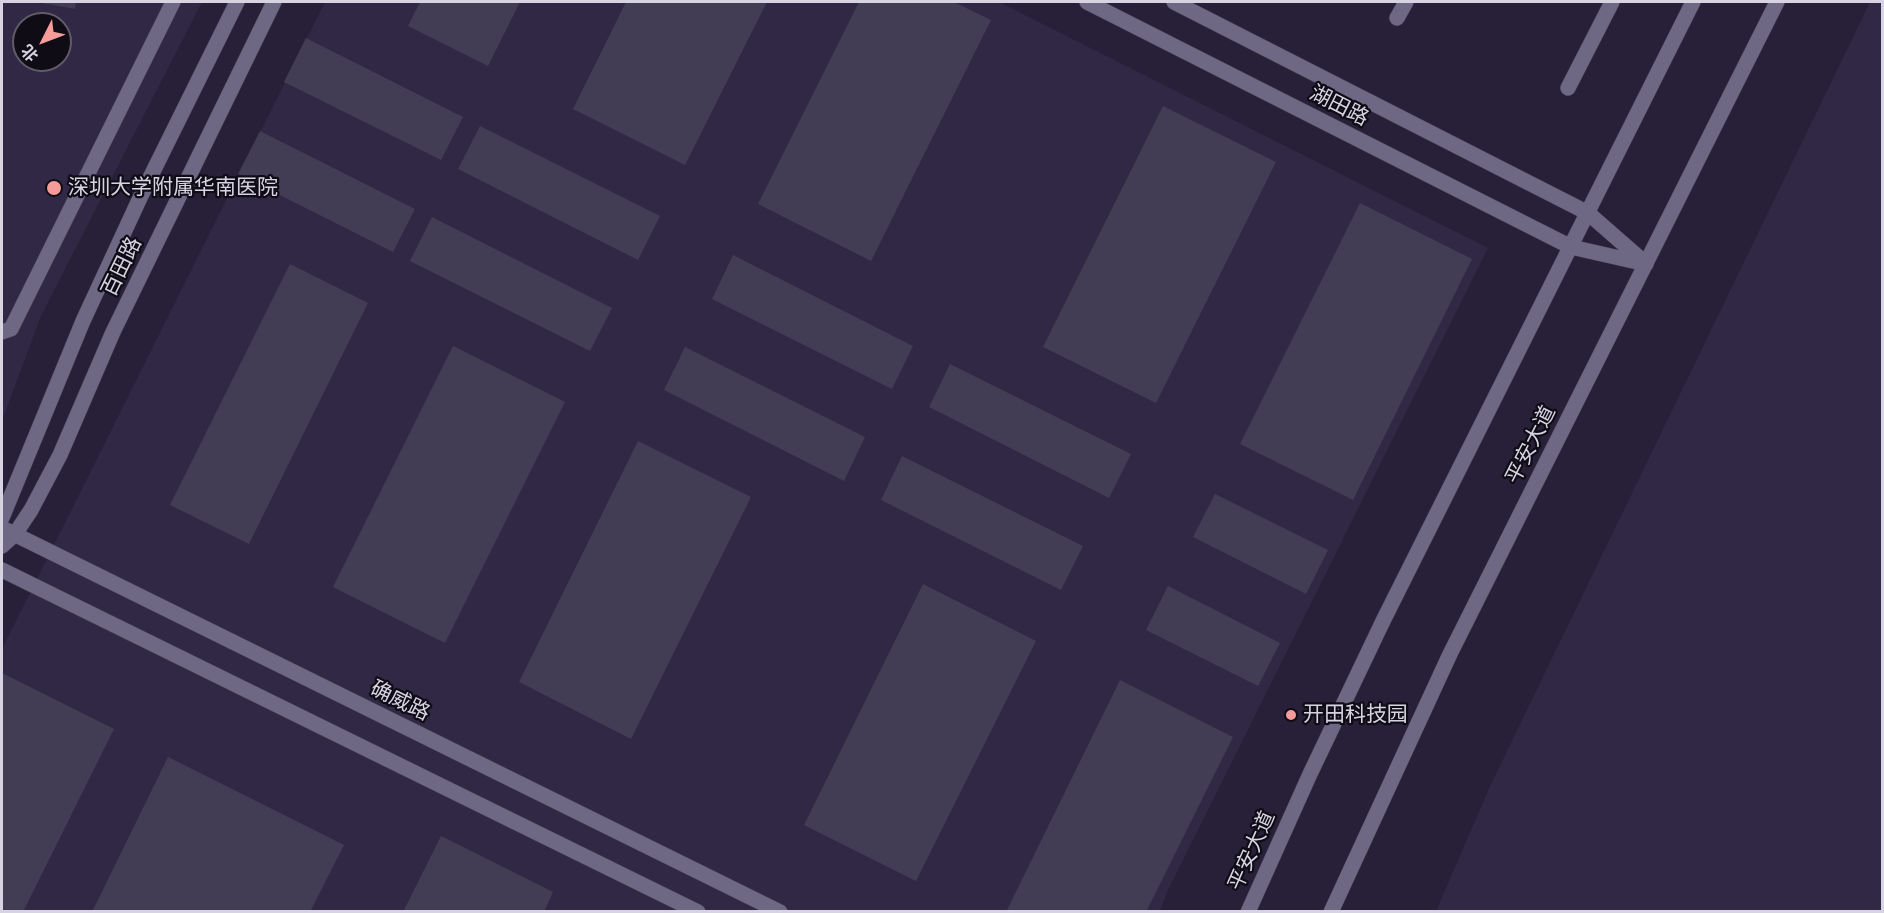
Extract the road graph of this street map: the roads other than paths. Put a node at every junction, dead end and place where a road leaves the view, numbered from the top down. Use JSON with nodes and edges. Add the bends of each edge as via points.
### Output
{"nodes":[{"id":1,"x":174,"y":2,"type":"edge"},
{"id":2,"x":237,"y":2,"type":"edge"},
{"id":3,"x":274,"y":2,"type":"edge"},
{"id":4,"x":1087,"y":2,"type":"edge"},
{"id":5,"x":1174,"y":2,"type":"edge"},
{"id":6,"x":1406,"y":2,"type":"edge"},
{"id":7,"x":1612,"y":2,"type":"edge"},
{"id":8,"x":1693,"y":2,"type":"edge"},
{"id":9,"x":1777,"y":2,"type":"edge"},
{"id":10,"x":1397,"y":18,"type":"dead end"},
{"id":11,"x":1568,"y":88,"type":"dead end"},
{"id":12,"x":1588,"y":213,"type":"junction"},
{"id":13,"x":1571,"y":247,"type":"junction"},
{"id":14,"x":1646,"y":264,"type":"junction"},
{"id":15,"x":2,"y":332,"type":"edge"},
{"id":16,"x":2,"y":518,"type":"edge"},
{"id":17,"x":8,"y":531,"type":"edge"},
{"id":18,"x":2,"y":546,"type":"edge"},
{"id":19,"x":2,"y":570,"type":"edge"},
{"id":20,"x":698,"y":912,"type":"edge"},
{"id":21,"x":780,"y":912,"type":"edge"},
{"id":22,"x":1248,"y":912,"type":"edge"},
{"id":23,"x":1331,"y":912,"type":"edge"}],
"edges":[{"from":1,"to":15,"type":"street","via":[[11,329]]},
{"from":2,"to":16,"type":"street","name":"百田路","via":[[83,321]]},
{"from":3,"to":17,"type":"street","name":"百田路","via":[[118,322],[60,455],[31,510]]},
{"from":4,"to":13,"type":"street","name":"湖田路"},
{"from":5,"to":12,"type":"street","name":"湖田路"},
{"from":6,"to":10,"type":"street"},
{"from":7,"to":11,"type":"street"},
{"from":8,"to":12,"type":"street","name":"平安大道"},
{"from":9,"to":14,"type":"street","name":"平安大道"},
{"from":12,"to":13,"type":"street","name":"平安大道"},
{"from":12,"to":14,"type":"street","name":"湖田路"},
{"from":13,"to":14,"type":"street","name":"湖田路"},
{"from":13,"to":22,"type":"street","name":"平安大道","via":[[1378,631]]},
{"from":14,"to":23,"type":"street","name":"平安大道","via":[[1450,654]]},
{"from":17,"to":18,"type":"street","name":"百田路"},
{"from":17,"to":21,"type":"street","name":"确威路"},
{"from":19,"to":20,"type":"street"}]}
